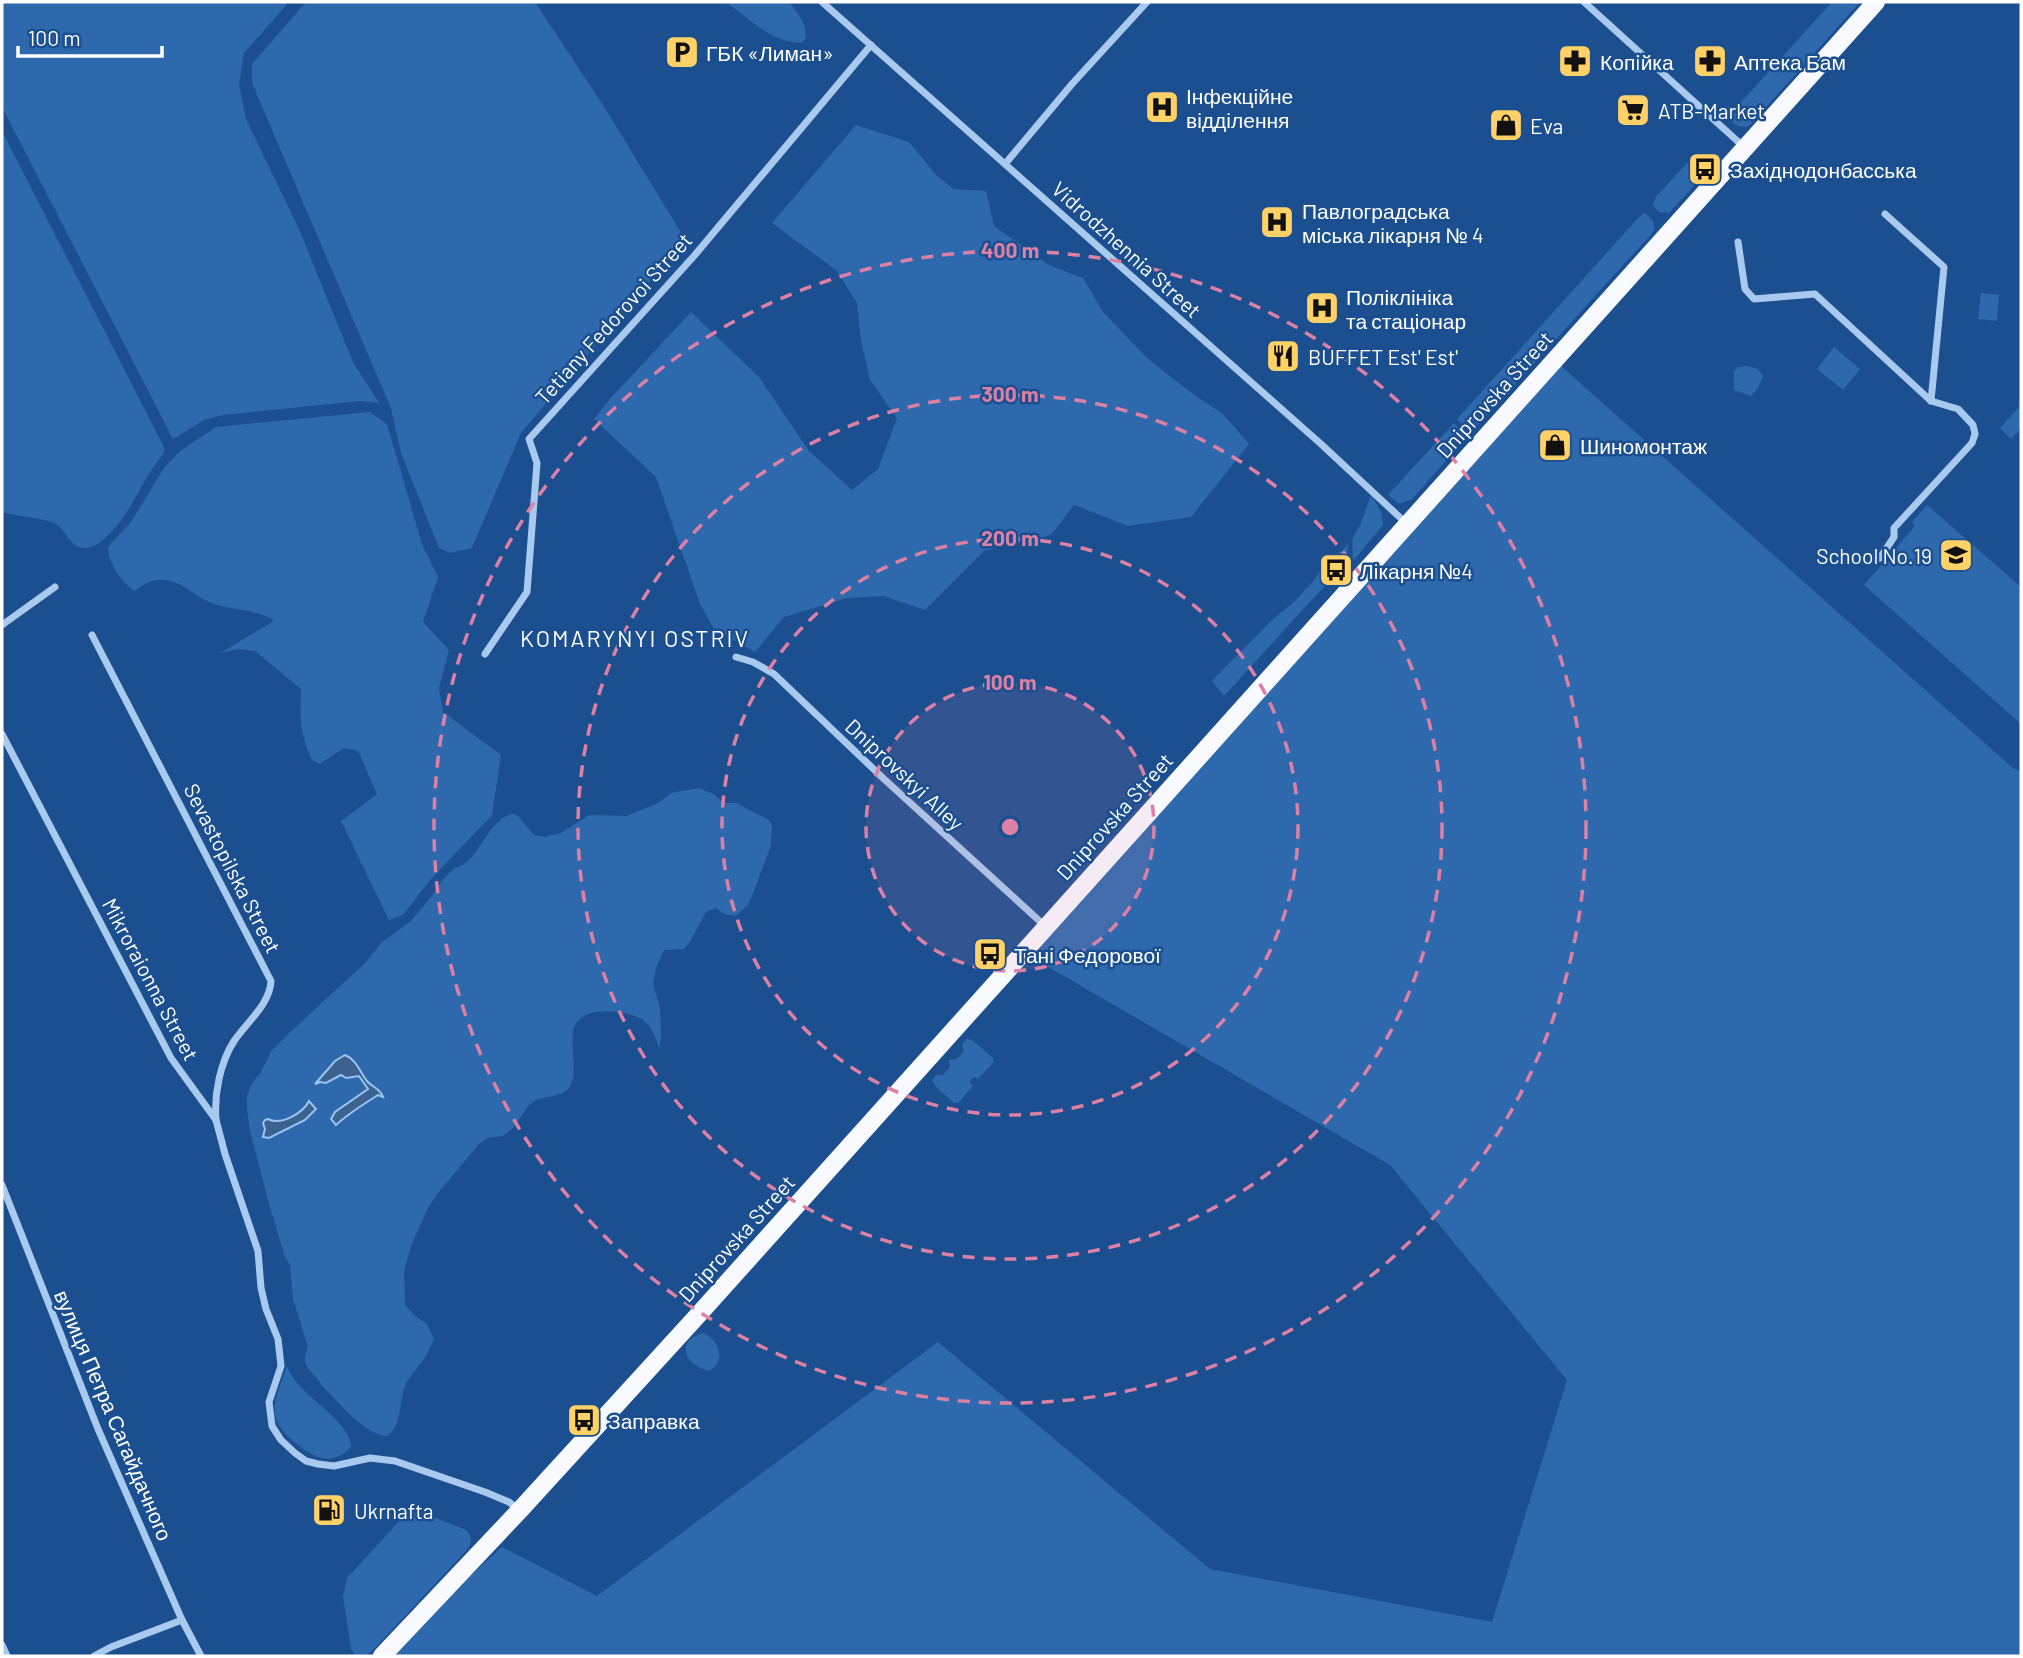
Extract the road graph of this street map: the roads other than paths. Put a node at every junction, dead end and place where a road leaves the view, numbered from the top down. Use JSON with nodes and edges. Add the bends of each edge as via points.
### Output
{"nodes":[{"id":1,"x":822,"y":2,"type":"edge"},
{"id":2,"x":1146,"y":2,"type":"edge"},
{"id":3,"x":1584,"y":2,"type":"edge"},
{"id":4,"x":1876,"y":2,"type":"edge"},
{"id":5,"x":871,"y":45,"type":"junction"},
{"id":6,"x":1746,"y":148,"type":"junction"},
{"id":7,"x":1005,"y":164,"type":"junction"},
{"id":8,"x":1885,"y":214,"type":"dead end"},
{"id":9,"x":1738,"y":242,"type":"dead end"},
{"id":10,"x":1931,"y":401,"type":"junction"},
{"id":11,"x":1408,"y":524,"type":"junction"},
{"id":12,"x":1880,"y":558,"type":"dead end"},
{"id":13,"x":55,"y":587,"type":"dead end"},
{"id":14,"x":2,"y":625,"type":"edge"},
{"id":15,"x":92,"y":635,"type":"dead end"},
{"id":16,"x":485,"y":654,"type":"dead end"},
{"id":17,"x":736,"y":657,"type":"dead end"},
{"id":18,"x":2,"y":734,"type":"edge"},
{"id":19,"x":1046,"y":926,"type":"junction"},
{"id":20,"x":216,"y":1121,"type":"junction"},
{"id":21,"x":2,"y":1185,"type":"edge"},
{"id":22,"x":520,"y":1510,"type":"junction"},
{"id":23,"x":182,"y":1620,"type":"junction"},
{"id":24,"x":2,"y":1645,"type":"edge"},
{"id":25,"x":7,"y":1656,"type":"edge"},
{"id":26,"x":93,"y":1656,"type":"edge"},
{"id":27,"x":201,"y":1656,"type":"edge"},
{"id":28,"x":382,"y":1656,"type":"edge"}],
"edges":[{"from":1,"to":5,"type":"street","name":"Vidrodzhennia Street"},
{"from":2,"to":7,"type":"street"},
{"from":3,"to":6,"type":"street"},
{"from":4,"to":6,"type":"highway","name":"Dniprovska Street"},
{"from":5,"to":7,"type":"street","name":"Vidrodzhennia Street"},
{"from":5,"to":16,"type":"street","name":"Tetiany Fedorovoi Street","via":[[694,256],[529,439],[537,463],[527,592]]},
{"from":6,"to":11,"type":"highway","name":"Dniprovska Street"},
{"from":7,"to":11,"type":"street","name":"Vidrodzhennia Street"},
{"from":8,"to":10,"type":"street","via":[[1944,267]]},
{"from":9,"to":10,"type":"street","via":[[1745,289],[1755,299],[1815,294]]},
{"from":10,"to":12,"type":"street","via":[[1958,409],[1975,434],[1972,443],[1894,528],[1894,537]]},
{"from":11,"to":19,"type":"highway","name":"Dniprovska Street"},
{"from":13,"to":14,"type":"street"},
{"from":15,"to":20,"type":"street","name":"Sevastopilska Street","via":[[271,981],[268,997],[223,1063]]},
{"from":17,"to":19,"type":"street","name":"Dniprovskyi Alley","via":[[774,674]]},
{"from":18,"to":20,"type":"street","name":"Mikroraionna Street","via":[[171,1058]]},
{"from":19,"to":22,"type":"highway","name":"Dniprovska Street"},
{"from":20,"to":22,"type":"street","name":"Mikroraionna Street","via":[[257,1251],[261,1288],[278,1339],[281,1366],[269,1402],[272,1426],[281,1440],[306,1461],[334,1466],[370,1458],[395,1461],[485,1492]]},
{"from":21,"to":23,"type":"street","name":"вулиця Петра Сагайдачного","via":[[98,1429]]},
{"from":22,"to":28,"type":"highway","name":"Dniprovska Street"},
{"from":23,"to":26,"type":"street"},
{"from":23,"to":27,"type":"street","name":"вулиця Петра Сагайдачного"},
{"from":24,"to":25,"type":"street"}]}
